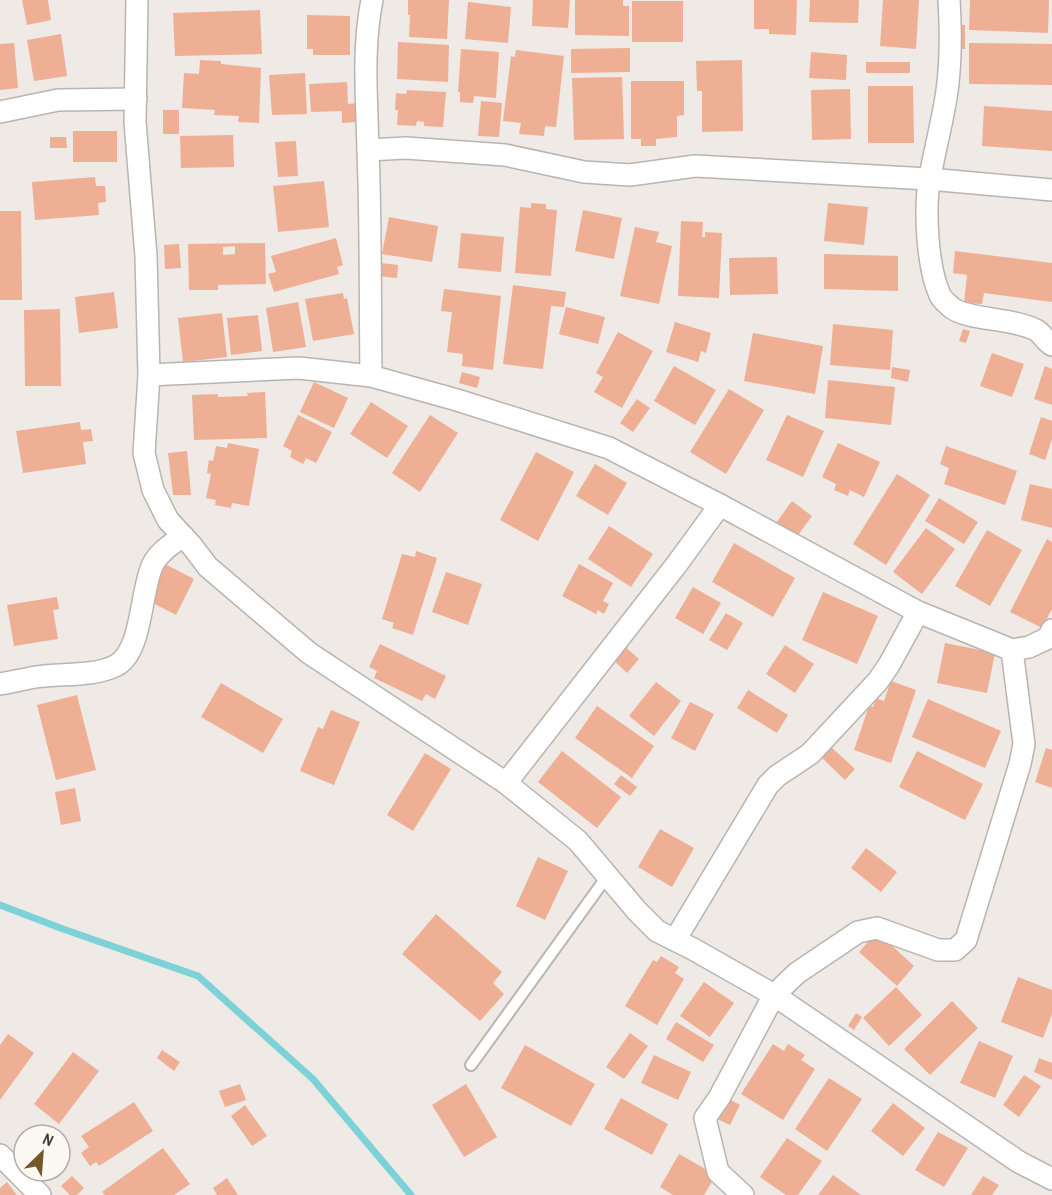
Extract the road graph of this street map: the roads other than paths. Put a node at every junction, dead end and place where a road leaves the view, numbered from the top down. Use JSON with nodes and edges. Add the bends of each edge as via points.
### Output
{"nodes":[{"id":1,"x":137,"y":0,"type":"edge"},
{"id":2,"x":372,"y":0,"type":"edge"},
{"id":3,"x":949,"y":0,"type":"edge"},
{"id":4,"x":136,"y":99,"type":"junction"},
{"id":5,"x":0,"y":112,"type":"edge"},
{"id":6,"x":368,"y":150,"type":"junction"},
{"id":7,"x":929,"y":179,"type":"junction"},
{"id":8,"x":1052,"y":190,"type":"edge"},
{"id":9,"x":1052,"y":345,"type":"edge"},
{"id":10,"x":149,"y":375,"type":"junction"},
{"id":11,"x":371,"y":376,"type":"junction"},
{"id":12,"x":720,"y":505,"type":"junction"},
{"id":13,"x":183,"y":536,"type":"junction"},
{"id":14,"x":918,"y":612,"type":"junction"},
{"id":15,"x":1052,"y":630,"type":"edge"},
{"id":16,"x":1012,"y":650,"type":"junction"},
{"id":17,"x":0,"y":684,"type":"edge"},
{"id":18,"x":506,"y":783,"type":"junction"},
{"id":19,"x":608,"y":875,"type":"junction"},
{"id":20,"x":675,"y":940,"type":"junction"},
{"id":21,"x":774,"y":995,"type":"junction"},
{"id":22,"x":471,"y":1065,"type":"dead end"},
{"id":23,"x":0,"y":1155,"type":"edge"},
{"id":24,"x":1052,"y":1179,"type":"edge"},
{"id":25,"x":40,"y":1195,"type":"edge"},
{"id":26,"x":742,"y":1195,"type":"edge"}],
"edges":[{"from":1,"to":4,"type":"street"},
{"from":2,"to":6,"type":"street","via":[[365,98]]},
{"from":3,"to":7,"type":"street","via":[[952,44],[947,89]]},
{"from":4,"to":5,"type":"street","via":[[58,100]]},
{"from":4,"to":10,"type":"street"},
{"from":6,"to":7,"type":"street","via":[[406,148],[505,155],[584,172],[630,175],[695,166]]},
{"from":6,"to":11,"type":"street"},
{"from":7,"to":8,"type":"street"},
{"from":7,"to":9,"type":"street","via":[[927,230],[940,297],[955,310],[1035,329]]},
{"from":10,"to":11,"type":"street","via":[[299,368]]},
{"from":10,"to":13,"type":"street","via":[[144,453],[153,490],[168,520]]},
{"from":11,"to":12,"type":"street","via":[[609,448]]},
{"from":12,"to":14,"type":"street"},
{"from":12,"to":18,"type":"street"},
{"from":13,"to":17,"type":"street","via":[[153,564],[132,647],[116,666]]},
{"from":13,"to":18,"type":"street","via":[[208,567],[309,653]]},
{"from":14,"to":16,"type":"street"},
{"from":14,"to":20,"type":"street","via":[[878,681],[810,754],[768,785]]},
{"from":15,"to":16,"type":"street","via":[[1048,638]]},
{"from":16,"to":21,"type":"street","via":[[1024,744],[966,940],[955,950],[938,950],[877,928],[858,932]]},
{"from":18,"to":19,"type":"street","via":[[578,841]]},
{"from":19,"to":20,"type":"street","via":[[657,932]]},
{"from":19,"to":22,"type":"lane"},
{"from":20,"to":21,"type":"street"},
{"from":21,"to":24,"type":"street","via":[[1019,1162]]},
{"from":21,"to":26,"type":"street","via":[[705,1118],[718,1172]]},
{"from":23,"to":25,"type":"street"}]}
